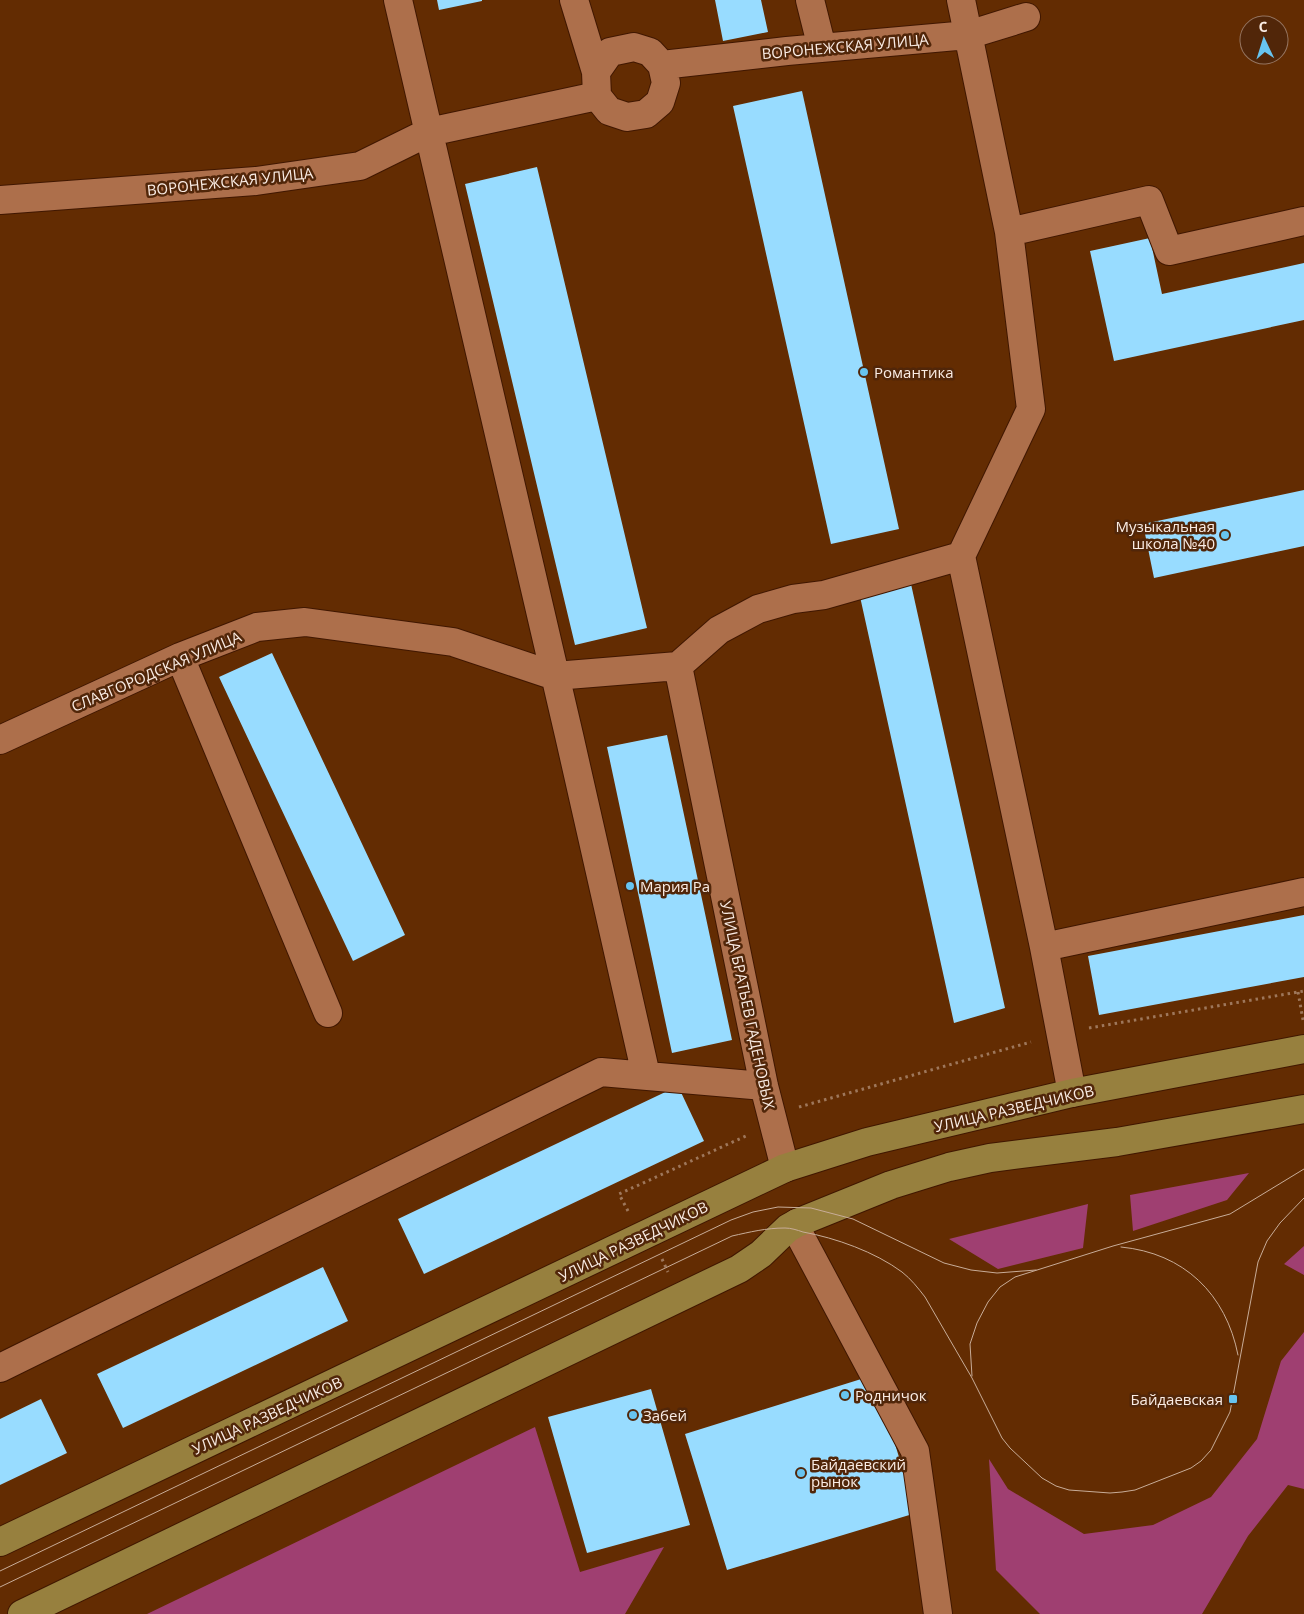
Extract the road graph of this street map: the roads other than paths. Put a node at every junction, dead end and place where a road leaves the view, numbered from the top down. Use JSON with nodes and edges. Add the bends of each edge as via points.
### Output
{"nodes":[{"id":1,"x":398,"y":0,"type":"edge"},
{"id":2,"x":574,"y":0,"type":"edge"},
{"id":3,"x":810,"y":0,"type":"edge"},
{"id":4,"x":962,"y":0,"type":"edge"},
{"id":5,"x":1026,"y":17,"type":"dead end"},
{"id":6,"x":968,"y":34,"type":"junction"},
{"id":7,"x":822,"y":48,"type":"junction"},
{"id":8,"x":662,"y":65,"type":"junction"},
{"id":9,"x":597,"y":84,"type":"junction"},
{"id":10,"x":428,"y":132,"type":"junction"},
{"id":11,"x":0,"y":200,"type":"edge"},
{"id":12,"x":1304,"y":221,"type":"edge"},
{"id":13,"x":1009,"y":232,"type":"junction"},
{"id":14,"x":961,"y":556,"type":"junction"},
{"id":15,"x":180,"y":657,"type":"junction"},
{"id":16,"x":678,"y":666,"type":"junction"},
{"id":17,"x":555,"y":676,"type":"junction"},
{"id":18,"x":0,"y":740,"type":"edge"},
{"id":19,"x":1304,"y":892,"type":"edge"},
{"id":20,"x":1044,"y":947,"type":"junction"},
{"id":21,"x":328,"y":1013,"type":"dead end"},
{"id":22,"x":1304,"y":1049,"type":"edge"},
{"id":23,"x":646,"y":1075,"type":"junction"},
{"id":24,"x":764,"y":1086,"type":"junction"},
{"id":25,"x":1072,"y":1093,"type":"junction"},
{"id":26,"x":1304,"y":1108,"type":"edge"},
{"id":27,"x":784,"y":1168,"type":"junction"},
{"id":28,"x":797,"y":1223,"type":"junction"},
{"id":29,"x":0,"y":1368,"type":"edge"},
{"id":30,"x":0,"y":1542,"type":"edge"},
{"id":31,"x":22,"y":1614,"type":"edge"},
{"id":32,"x":938,"y":1614,"type":"edge"}],
"edges":[{"from":1,"to":10,"type":"street"},
{"from":2,"to":9,"type":"street"},
{"from":3,"to":7,"type":"street"},
{"from":4,"to":6,"type":"street"},
{"from":5,"to":6,"type":"street","name":"ВОРОНЕЖСКАЯ УЛИЦА"},
{"from":6,"to":7,"type":"street","name":"ВОРОНЕЖСКАЯ УЛИЦА"},
{"from":6,"to":13,"type":"street"},
{"from":7,"to":8,"type":"street","name":"ВОРОНЕЖСКАЯ УЛИЦА"},
{"from":8,"to":9,"type":"street","via":[[650,52],[634,47],[610,52]]},
{"from":8,"to":9,"type":"street","via":[[666,83],[660,102],[646,114],[627,117],[609,111]]},
{"from":9,"to":10,"type":"street","name":"ВОРОНЕЖСКАЯ УЛИЦА"},
{"from":10,"to":11,"type":"street","name":"ВОРОНЕЖСКАЯ УЛИЦА","via":[[360,166],[256,181]]},
{"from":10,"to":17,"type":"street"},
{"from":12,"to":13,"type":"street","via":[[1169,251],[1149,200]]},
{"from":13,"to":14,"type":"street","via":[[1030,409]]},
{"from":14,"to":16,"type":"street","via":[[824,595],[793,599],[758,609],[719,630]]},
{"from":14,"to":20,"type":"street"},
{"from":15,"to":17,"type":"street","name":"СЛАВГОРОДСКАЯ УЛИЦА","via":[[257,627],[305,622],[453,642]]},
{"from":15,"to":18,"type":"street","name":"СЛАВГОРОДСКАЯ УЛИЦА"},
{"from":15,"to":21,"type":"street"},
{"from":16,"to":17,"type":"street"},
{"from":16,"to":24,"type":"street","name":"УЛИЦА БРАТЬЕВ ГАДЕНОВЫХ"},
{"from":17,"to":23,"type":"street"},
{"from":19,"to":20,"type":"street"},
{"from":20,"to":25,"type":"street"},
{"from":22,"to":25,"type":"main road","name":"УЛИЦА РАЗВЕДЧИКОВ"},
{"from":23,"to":24,"type":"street"},
{"from":23,"to":29,"type":"street","via":[[601,1072]]},
{"from":24,"to":27,"type":"street","name":"УЛИЦА БРАТЬЕВ ГАДЕНОВЫХ"},
{"from":25,"to":27,"type":"main road","name":"УЛИЦА РАЗВЕДЧИКОВ","via":[[867,1142]]},
{"from":26,"to":28,"type":"main road","via":[[1117,1142],[990,1158],[949,1167],[891,1185]]},
{"from":27,"to":30,"type":"main road","name":"УЛИЦА РАЗВЕДЧИКОВ"},
{"from":28,"to":31,"type":"main road","via":[[739,1269]]},
{"from":28,"to":32,"type":"street","via":[[797,1230],[915,1450]]}]}
